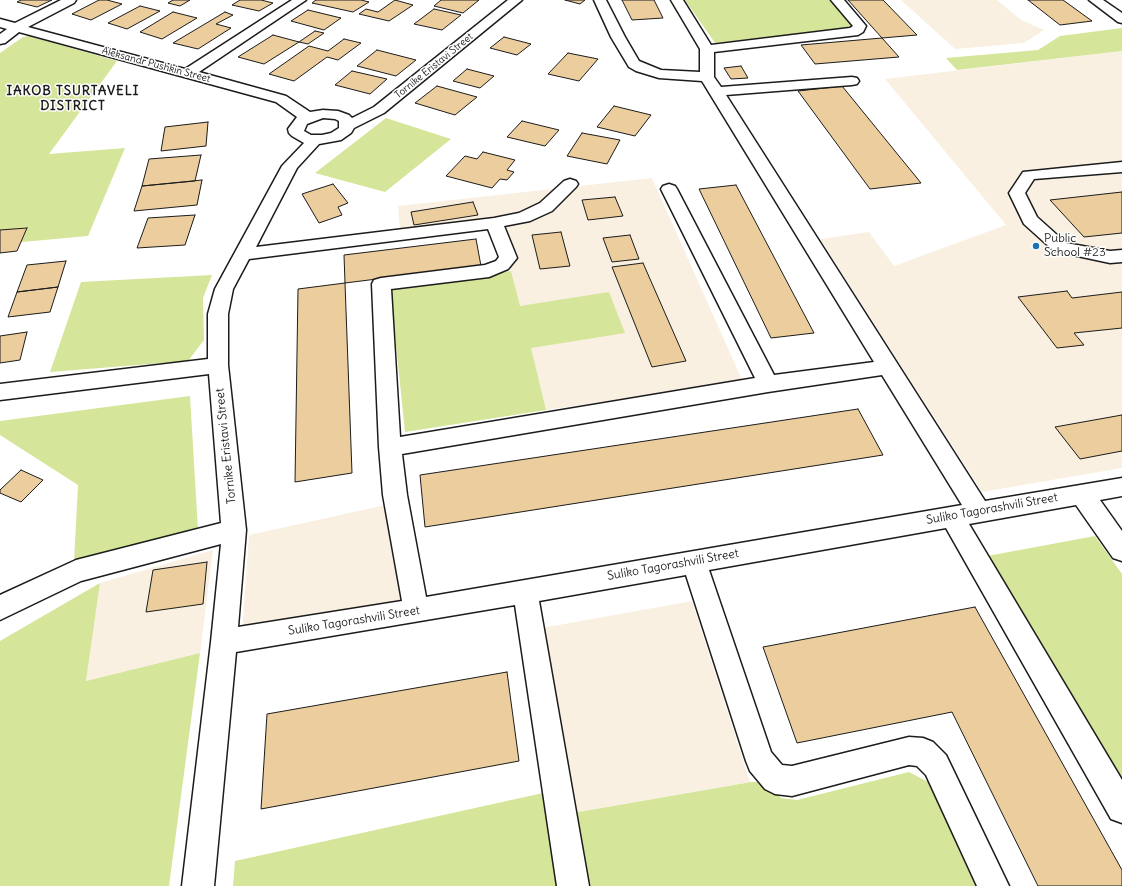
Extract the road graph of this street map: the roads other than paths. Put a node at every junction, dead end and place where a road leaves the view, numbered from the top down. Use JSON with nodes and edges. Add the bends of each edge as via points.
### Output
{"nodes":[{"id":1,"x":70,"y":0,"type":"edge"},
{"id":2,"x":300,"y":0,"type":"edge"},
{"id":3,"x":516,"y":0,"type":"edge"},
{"id":4,"x":600,"y":0,"type":"edge"},
{"id":5,"x":677,"y":0,"type":"edge"},
{"id":6,"x":837,"y":0,"type":"edge"},
{"id":7,"x":1095,"y":0,"type":"edge"},
{"id":8,"x":1122,"y":19,"type":"edge"},
{"id":9,"x":0,"y":23,"type":"edge"},
{"id":10,"x":16,"y":28,"type":"junction"},
{"id":11,"x":0,"y":40,"type":"edge"},
{"id":12,"x":707,"y":49,"type":"junction"},
{"id":13,"x":187,"y":74,"type":"junction"},
{"id":14,"x":852,"y":81,"type":"dead end"},
{"id":15,"x":712,"y":85,"type":"junction"},
{"id":16,"x":307,"y":117,"type":"junction"},
{"id":17,"x":347,"y":126,"type":"junction"},
{"id":18,"x":314,"y":141,"type":"junction"},
{"id":19,"x":1122,"y":166,"type":"edge"},
{"id":20,"x":570,"y":184,"type":"dead end"},
{"id":21,"x":669,"y":189,"type":"dead end"},
{"id":22,"x":494,"y":223,"type":"junction"},
{"id":23,"x":242,"y":254,"type":"junction"},
{"id":24,"x":1122,"y":256,"type":"edge"},
{"id":25,"x":218,"y":365,"type":"junction"},
{"id":26,"x":888,"y":367,"type":"junction"},
{"id":27,"x":768,"y":384,"type":"junction"},
{"id":28,"x":0,"y":392,"type":"edge"},
{"id":29,"x":390,"y":447,"type":"junction"},
{"id":30,"x":1122,"y":487,"type":"edge"},
{"id":31,"x":1082,"y":494,"type":"junction"},
{"id":32,"x":978,"y":511,"type":"junction"},
{"id":33,"x":952,"y":516,"type":"junction"},
{"id":34,"x":234,"y":530,"type":"junction"},
{"id":35,"x":1122,"y":550,"type":"edge"},
{"id":36,"x":694,"y":562,"type":"junction"},
{"id":37,"x":525,"y":591,"type":"junction"},
{"id":38,"x":0,"y":608,"type":"edge"},
{"id":39,"x":416,"y":611,"type":"junction"},
{"id":40,"x":224,"y":642,"type":"junction"},
{"id":41,"x":1122,"y":808,"type":"edge"},
{"id":42,"x":198,"y":886,"type":"edge"},
{"id":43,"x":573,"y":886,"type":"edge"},
{"id":44,"x":992,"y":886,"type":"edge"}],
"edges":[{"from":1,"to":10,"type":"street"},
{"from":2,"to":13,"type":"street"},
{"from":3,"to":17,"type":"street","name":"Tornike Eristavi Street","via":[[379,110]]},
{"from":4,"to":15,"type":"street","via":[[634,64],[659,74]]},
{"from":5,"to":12,"type":"street"},
{"from":6,"to":12,"type":"street","via":[[860,26],[858,29],[853,32]]},
{"from":7,"to":8,"type":"street"},
{"from":9,"to":10,"type":"street","name":"Aleksandr Pushkin Street"},
{"from":10,"to":11,"type":"street"},
{"from":10,"to":13,"type":"street","name":"Aleksandr Pushkin Street"},
{"from":12,"to":15,"type":"street"},
{"from":13,"to":16,"type":"street","name":"Aleksandr Pushkin Street","via":[[281,99]]},
{"from":14,"to":15,"type":"street"},
{"from":15,"to":26,"type":"street"},
{"from":16,"to":17,"type":"street","via":[[338,115],[347,121]]},
{"from":16,"to":18,"type":"street","via":[[298,125],[297,133]]},
{"from":17,"to":18,"type":"street","name":"Tornike Eristavi Street","via":[[346,130],[336,137]]},
{"from":18,"to":23,"type":"street","name":"Tornike Eristavi Street","via":[[290,166]]},
{"from":19,"to":24,"type":"street","via":[[1029,175],[1017,193],[1030,220],[1060,247],[1110,257]]},
{"from":20,"to":22,"type":"street","via":[[546,207],[524,217]]},
{"from":21,"to":27,"type":"street"},
{"from":22,"to":23,"type":"street"},
{"from":22,"to":29,"type":"street","via":[[508,258],[502,265],[489,271],[381,284]]},
{"from":23,"to":25,"type":"street","name":"Tornike Eristavi Street","via":[[224,289],[218,314]]},
{"from":25,"to":28,"type":"street"},
{"from":25,"to":34,"type":"street","name":"Tornike Eristavi Street"},
{"from":26,"to":27,"type":"street"},
{"from":26,"to":32,"type":"street"},
{"from":27,"to":29,"type":"street"},
{"from":29,"to":39,"type":"street","via":[[395,495]]},
{"from":30,"to":31,"type":"street","name":"Suliko Tagorashvili Street"},
{"from":31,"to":32,"type":"street","name":"Suliko Tagorashvili Street"},
{"from":31,"to":35,"type":"street"},
{"from":32,"to":33,"type":"street","name":"Suliko Tagorashvili Street"},
{"from":33,"to":36,"type":"street","name":"Suliko Tagorashvili Street"},
{"from":33,"to":41,"type":"street"},
{"from":34,"to":38,"type":"street","via":[[76,571]]},
{"from":34,"to":40,"type":"street","name":"Tornike Eristavi Street"},
{"from":36,"to":37,"type":"street","name":"Suliko Tagorashvili Street"},
{"from":36,"to":44,"type":"street","via":[[760,761],[775,779],[792,780],[909,751],[923,752],[936,765]]},
{"from":37,"to":39,"type":"street","name":"Suliko Tagorashvili Street"},
{"from":37,"to":43,"type":"street"},
{"from":39,"to":40,"type":"street","name":"Suliko Tagorashvili Street"},
{"from":40,"to":42,"type":"street","name":"Tornike Eristavi Street"}]}
